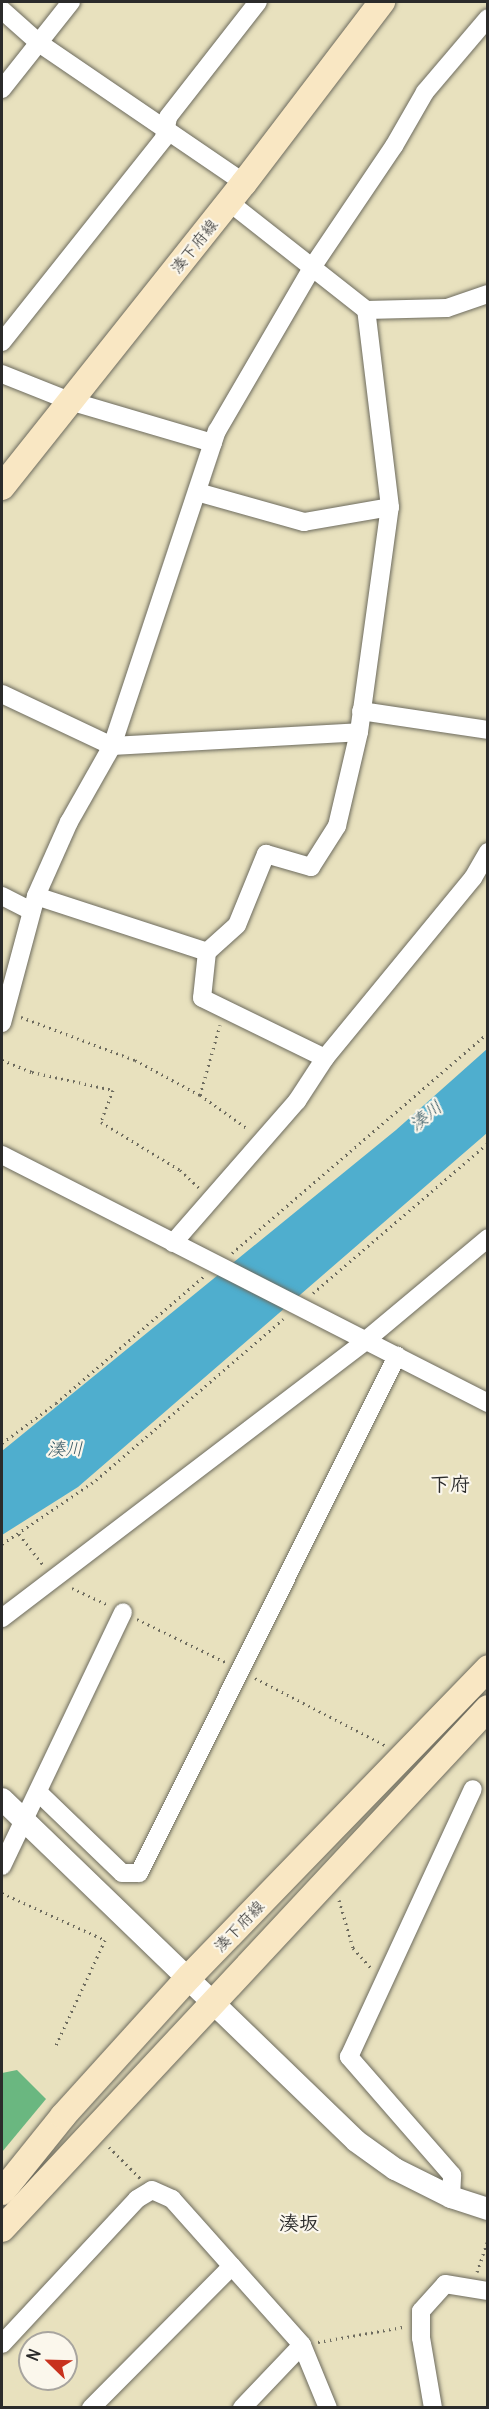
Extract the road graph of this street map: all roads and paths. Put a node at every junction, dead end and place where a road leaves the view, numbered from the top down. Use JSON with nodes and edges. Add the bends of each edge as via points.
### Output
{"nodes":[{"id":1,"x":71,"y":2,"type":"edge"},
{"id":2,"x":258,"y":2,"type":"edge"},
{"id":3,"x":382,"y":2,"type":"edge"},
{"id":4,"x":2,"y":10,"type":"edge"},
{"id":5,"x":488,"y":18,"type":"edge"},
{"id":6,"x":39,"y":43,"type":"junction"},
{"id":7,"x":2,"y":89,"type":"edge"},
{"id":8,"x":166,"y":130,"type":"junction"},
{"id":9,"x":237,"y":192,"type":"junction"},
{"id":10,"x":313,"y":266,"type":"junction"},
{"id":11,"x":488,"y":294,"type":"edge"},
{"id":12,"x":366,"y":309,"type":"junction"},
{"id":13,"x":2,"y":342,"type":"edge"},
{"id":14,"x":2,"y":374,"type":"edge"},
{"id":15,"x":70,"y":401,"type":"junction"},
{"id":16,"x":213,"y":443,"type":"junction"},
{"id":17,"x":2,"y":487,"type":"edge"},
{"id":18,"x":197,"y":492,"type":"junction"},
{"id":19,"x":390,"y":507,"type":"junction"},
{"id":20,"x":2,"y":694,"type":"edge"},
{"id":21,"x":361,"y":711,"type":"junction"},
{"id":22,"x":488,"y":729,"type":"edge"},
{"id":23,"x":358,"y":732,"type":"junction"},
{"id":24,"x":112,"y":746,"type":"junction"},
{"id":25,"x":488,"y":852,"type":"edge"},
{"id":26,"x":2,"y":896,"type":"edge"},
{"id":27,"x":34,"y":904,"type":"junction"},
{"id":28,"x":207,"y":952,"type":"junction"},
{"id":29,"x":225,"y":1009,"type":"junction"},
{"id":30,"x":3,"y":1017,"type":"edge"},
{"id":31,"x":488,"y":1033,"type":"edge"},
{"id":32,"x":325,"y":1058,"type":"junction"},
{"id":33,"x":2,"y":1060,"type":"edge"},
{"id":34,"x":200,"y":1095,"type":"junction"},
{"id":35,"x":263,"y":1139,"type":"junction"},
{"id":36,"x":488,"y":1143,"type":"edge"},
{"id":37,"x":2,"y":1155,"type":"edge"},
{"id":38,"x":212,"y":1199,"type":"junction"},
{"id":39,"x":488,"y":1238,"type":"edge"},
{"id":40,"x":173,"y":1243,"type":"junction"},
{"id":41,"x":216,"y":1266,"type":"junction"},
{"id":42,"x":296,"y":1308,"type":"junction"},
{"id":43,"x":365,"y":1341,"type":"junction"},
{"id":44,"x":397,"y":1356,"type":"junction"},
{"id":45,"x":488,"y":1403,"type":"edge"},
{"id":46,"x":2,"y":1443,"type":"edge"},
{"id":47,"x":19,"y":1534,"type":"junction"},
{"id":48,"x":2,"y":1545,"type":"edge"},
{"id":49,"x":54,"y":1579,"type":"junction"},
{"id":50,"x":123,"y":1612,"type":"junction"},
{"id":51,"x":2,"y":1618,"type":"edge"},
{"id":52,"x":238,"y":1668,"type":"junction"},
{"id":53,"x":488,"y":1668,"type":"edge"},
{"id":54,"x":488,"y":1708,"type":"edge"},
{"id":55,"x":405,"y":1756,"type":"junction"},
{"id":56,"x":473,"y":1789,"type":"dead end"},
{"id":57,"x":39,"y":1793,"type":"junction"},
{"id":58,"x":2,"y":1799,"type":"edge"},
{"id":59,"x":23,"y":1817,"type":"junction"},
{"id":60,"x":2,"y":1866,"type":"edge"},
{"id":61,"x":324,"y":1883,"type":"junction"},
{"id":62,"x":2,"y":1893,"type":"edge"},
{"id":63,"x":189,"y":1977,"type":"junction"},
{"id":64,"x":386,"y":1977,"type":"junction"},
{"id":65,"x":215,"y":2003,"type":"junction"},
{"id":66,"x":55,"y":2047,"type":"dead end"},
{"id":67,"x":95,"y":2132,"type":"junction"},
{"id":68,"x":152,"y":2190,"type":"junction"},
{"id":69,"x":2,"y":2192,"type":"edge"},
{"id":70,"x":451,"y":2197,"type":"junction"},
{"id":71,"x":488,"y":2209,"type":"edge"},
{"id":72,"x":2,"y":2229,"type":"edge"},
{"id":73,"x":488,"y":2240,"type":"edge"},
{"id":74,"x":232,"y":2266,"type":"junction"},
{"id":75,"x":479,"y":2290,"type":"edge"},
{"id":76,"x":421,"y":2324,"type":"junction"},
{"id":77,"x":2,"y":2344,"type":"edge"},
{"id":78,"x":302,"y":2345,"type":"junction"},
{"id":79,"x":91,"y":2408,"type":"edge"},
{"id":80,"x":242,"y":2408,"type":"edge"},
{"id":81,"x":328,"y":2408,"type":"edge"},
{"id":82,"x":433,"y":2408,"type":"edge"}],
"edges":[{"from":1,"to":6,"type":"street"},
{"from":2,"to":8,"type":"street","via":[[168,117]]},
{"from":3,"to":9,"type":"main road","name":"湊下府線"},
{"from":4,"to":6,"type":"street"},
{"from":5,"to":10,"type":"street","via":[[425,92],[394,146]]},
{"from":6,"to":7,"type":"street"},
{"from":6,"to":8,"type":"street"},
{"from":8,"to":9,"type":"street"},
{"from":8,"to":13,"type":"street","via":[[164,138]]},
{"from":9,"to":10,"type":"street"},
{"from":9,"to":15,"type":"main road","name":"湊下府線"},
{"from":10,"to":12,"type":"street"},
{"from":10,"to":16,"type":"street"},
{"from":11,"to":12,"type":"street","via":[[447,308]]},
{"from":12,"to":19,"type":"street"},
{"from":14,"to":15,"type":"street"},
{"from":15,"to":16,"type":"street"},
{"from":15,"to":17,"type":"main road","name":"湊下府線"},
{"from":16,"to":18,"type":"street"},
{"from":18,"to":19,"type":"street","via":[[304,522]]},
{"from":18,"to":24,"type":"street"},
{"from":19,"to":21,"type":"street"},
{"from":20,"to":24,"type":"street"},
{"from":21,"to":22,"type":"street"},
{"from":21,"to":23,"type":"street"},
{"from":23,"to":24,"type":"street"},
{"from":23,"to":28,"type":"street","via":[[337,826],[311,867],[266,854],[237,926]]},
{"from":24,"to":27,"type":"street","via":[[69,822]]},
{"from":25,"to":32,"type":"street","via":[[473,878]]},
{"from":26,"to":27,"type":"street"},
{"from":27,"to":28,"type":"street"},
{"from":27,"to":30,"type":"street"},
{"from":28,"to":29,"type":"street","via":[[202,998]]},
{"from":29,"to":32,"type":"street"},
{"from":29,"to":34,"type":"path"},
{"from":30,"to":34,"type":"path","via":[[135,1060]]},
{"from":31,"to":41,"type":"path"},
{"from":32,"to":35,"type":"street","via":[[297,1101]]},
{"from":33,"to":38,"type":"path","via":[[32,1072],[113,1090],[102,1122],[180,1170]]},
{"from":34,"to":35,"type":"path"},
{"from":35,"to":38,"type":"street"},
{"from":36,"to":42,"type":"path"},
{"from":37,"to":40,"type":"street"},
{"from":38,"to":40,"type":"street"},
{"from":39,"to":43,"type":"street"},
{"from":40,"to":41,"type":"street"},
{"from":41,"to":42,"type":"street"},
{"from":41,"to":46,"type":"path","via":[[56,1403]]},
{"from":42,"to":43,"type":"street"},
{"from":42,"to":47,"type":"path","via":[[96,1480]]},
{"from":43,"to":44,"type":"street"},
{"from":43,"to":49,"type":"street"},
{"from":44,"to":45,"type":"street"},
{"from":44,"to":52,"type":"street"},
{"from":47,"to":48,"type":"path"},
{"from":47,"to":49,"type":"path"},
{"from":49,"to":50,"type":"path"},
{"from":49,"to":51,"type":"street"},
{"from":50,"to":52,"type":"path"},
{"from":50,"to":57,"type":"street"},
{"from":52,"to":55,"type":"path"},
{"from":52,"to":57,"type":"street","via":[[139,1874],[122,1873]]},
{"from":53,"to":55,"type":"main road","name":"湊下府線"},
{"from":54,"to":61,"type":"main road","name":"湊下府線"},
{"from":55,"to":63,"type":"main road","name":"湊下府線"},
{"from":56,"to":64,"type":"street"},
{"from":57,"to":59,"type":"street"},
{"from":58,"to":59,"type":"street"},
{"from":59,"to":60,"type":"street"},
{"from":59,"to":63,"type":"street"},
{"from":61,"to":64,"type":"path","via":[[340,1901],[353,1948],[364,1964]]},
{"from":61,"to":65,"type":"main road","name":"湊下府線"},
{"from":62,"to":66,"type":"path","via":[[105,1940]]},
{"from":63,"to":65,"type":"street"},
{"from":63,"to":69,"type":"main road","name":"湊下府線","via":[[63,2116]]},
{"from":64,"to":70,"type":"street","via":[[349,2057],[453,2175]]},
{"from":65,"to":67,"type":"main road","name":"湊下府線"},
{"from":65,"to":70,"type":"street","via":[[356,2141],[395,2169]]},
{"from":67,"to":68,"type":"path"},
{"from":67,"to":72,"type":"main road","name":"湊下府線"},
{"from":68,"to":74,"type":"street","via":[[172,2199]]},
{"from":68,"to":77,"type":"street","via":[[137,2199]]},
{"from":70,"to":71,"type":"street"},
{"from":73,"to":75,"type":"path"},
{"from":74,"to":78,"type":"street"},
{"from":74,"to":79,"type":"street"},
{"from":75,"to":76,"type":"street","via":[[445,2284],[421,2311]]},
{"from":76,"to":78,"type":"path"},
{"from":76,"to":82,"type":"street"},
{"from":78,"to":80,"type":"street"},
{"from":78,"to":81,"type":"street"}]}
